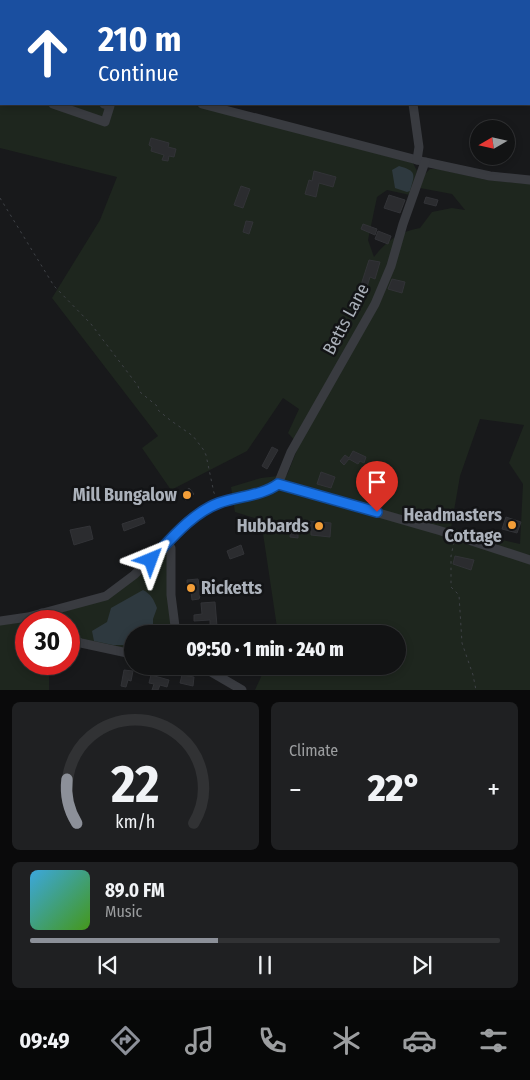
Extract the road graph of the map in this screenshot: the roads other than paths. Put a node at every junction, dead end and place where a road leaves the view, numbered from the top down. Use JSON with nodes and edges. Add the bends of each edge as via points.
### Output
{"nodes":[{"id":1,"x":56,"y":105,"type":"edge"},
{"id":2,"x":107,"y":105,"type":"edge"},
{"id":3,"x":206,"y":105,"type":"edge"},
{"id":4,"x":413,"y":105,"type":"edge"},
{"id":5,"x":421,"y":161,"type":"junction"},
{"id":6,"x":530,"y":180,"type":"edge"},
{"id":7,"x":278,"y":484,"type":"junction"},
{"id":8,"x":168,"y":543,"type":"junction"},
{"id":9,"x":530,"y":560,"type":"edge"},
{"id":10,"x":53,"y":610,"type":"edge"},
{"id":11,"x":15,"y":619,"type":"edge"},
{"id":12,"x":0,"y":621,"type":"edge"},
{"id":13,"x":175,"y":625,"type":"edge"},
{"id":14,"x":80,"y":642,"type":"edge"},
{"id":15,"x":124,"y":652,"type":"edge"},
{"id":16,"x":217,"y":675,"type":"edge"},
{"id":17,"x":242,"y":690,"type":"edge"}],
"edges":[{"from":1,"to":2,"type":"street","via":[[105,122],[110,106]]},
{"from":3,"to":5,"type":"street"},
{"from":4,"to":5,"type":"street","name":"Betts Lane"},
{"from":5,"to":6,"type":"street","via":[[490,176]]},
{"from":5,"to":7,"type":"street","name":"Betts Lane","via":[[391,266],[375,304],[290,452]]},
{"from":7,"to":8,"type":"street","via":[[271,489],[224,501],[198,514]]},
{"from":7,"to":9,"type":"street"},
{"from":8,"to":10,"type":"street","via":[[128,581],[106,596]]},
{"from":8,"to":13,"type":"street","via":[[171,548],[170,589]]},
{"from":11,"to":12,"type":"street"},
{"from":14,"to":15,"type":"street"},
{"from":16,"to":17,"type":"street"}]}
